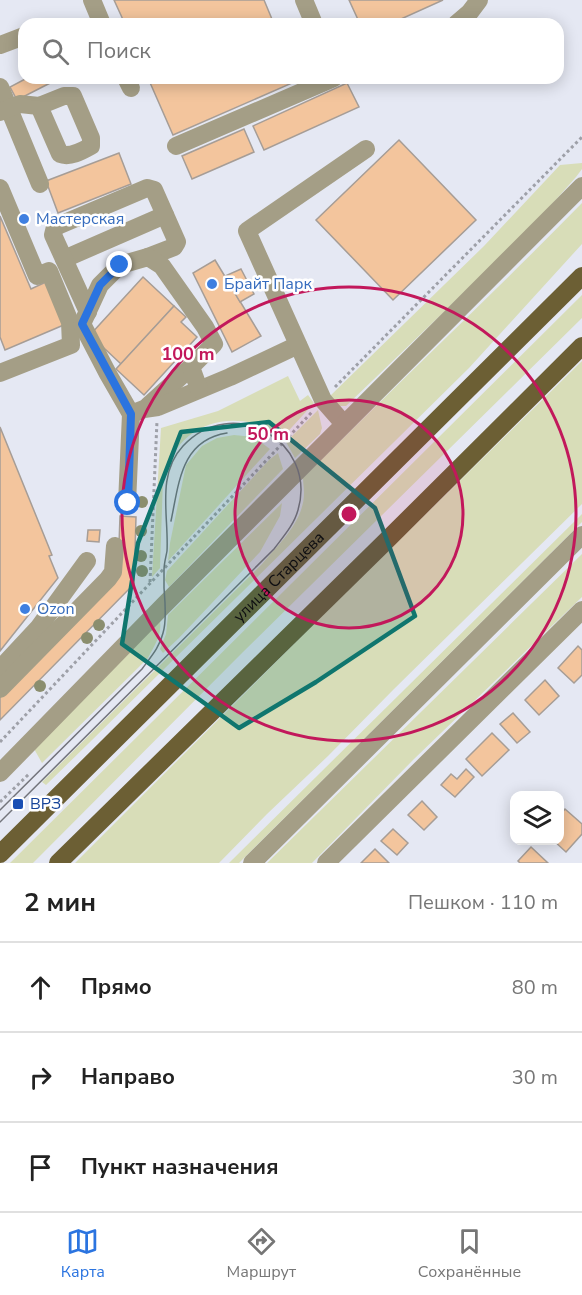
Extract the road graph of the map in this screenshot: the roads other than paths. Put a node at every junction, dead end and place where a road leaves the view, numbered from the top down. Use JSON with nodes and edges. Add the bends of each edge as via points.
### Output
{"nodes":[{"id":1,"x":92,"y":0,"type":"edge"},
{"id":2,"x":304,"y":0,"type":"edge"},
{"id":3,"x":479,"y":0,"type":"edge"},
{"id":4,"x":100,"y":18,"type":"edge"},
{"id":5,"x":312,"y":18,"type":"edge"},
{"id":6,"x":463,"y":18,"type":"edge"},
{"id":7,"x":18,"y":38,"type":"edge"},
{"id":8,"x":0,"y":45,"type":"edge"},
{"id":9,"x":320,"y":84,"type":"edge"},
{"id":10,"x":0,"y":87,"type":"edge"},
{"id":11,"x":39,"y":106,"type":"dead end"},
{"id":12,"x":4,"y":110,"type":"edge"},
{"id":13,"x":176,"y":146,"type":"dead end"},
{"id":14,"x":366,"y":149,"type":"dead end"},
{"id":15,"x":40,"y":184,"type":"dead end"},
{"id":16,"x":582,"y":186,"type":"edge"},
{"id":17,"x":0,"y":188,"type":"edge"},
{"id":18,"x":165,"y":215,"type":"junction"},
{"id":19,"x":148,"y":257,"type":"junction"},
{"id":20,"x":64,"y":259,"type":"junction"},
{"id":21,"x":582,"y":276,"type":"edge"},
{"id":22,"x":88,"y":312,"type":"junction"},
{"id":23,"x":298,"y":345,"type":"junction"},
{"id":24,"x":582,"y":346,"type":"edge"},
{"id":25,"x":191,"y":367,"type":"junction"},
{"id":26,"x":0,"y":372,"type":"edge"},
{"id":27,"x":199,"y":389,"type":"junction"},
{"id":28,"x":144,"y":410,"type":"junction"},
{"id":29,"x":344,"y":424,"type":"junction"},
{"id":30,"x":128,"y":503,"type":"dead end"},
{"id":31,"x":582,"y":535,"type":"edge"},
{"id":32,"x":115,"y":546,"type":"dead end"},
{"id":33,"x":87,"y":561,"type":"dead end"},
{"id":34,"x":582,"y":610,"type":"edge"},
{"id":35,"x":0,"y":669,"type":"edge"},
{"id":36,"x":0,"y":689,"type":"edge"},
{"id":37,"x":0,"y":773,"type":"edge"},
{"id":38,"x":0,"y":854,"type":"edge"},
{"id":39,"x":58,"y":863,"type":"edge"},
{"id":40,"x":252,"y":863,"type":"edge"},
{"id":41,"x":326,"y":863,"type":"edge"}],
"edges":[{"from":1,"to":4,"type":"street"},
{"from":2,"to":5,"type":"street"},
{"from":3,"to":6,"type":"street"},
{"from":7,"to":8,"type":"street"},
{"from":9,"to":13,"type":"street"},
{"from":10,"to":12,"type":"street"},
{"from":11,"to":12,"type":"street","via":[[20,104]]},
{"from":12,"to":15,"type":"street"},
{"from":14,"to":23,"type":"street","via":[[247,231]]},
{"from":16,"to":29,"type":"street"},
{"from":17,"to":26,"type":"street","via":[[37,276],[49,271],[54,281],[70,322],[71,345]]},
{"from":18,"to":19,"type":"street","via":[[177,242],[174,247]]},
{"from":18,"to":20,"type":"street"},
{"from":18,"to":20,"type":"street","via":[[154,190],[147,188],[55,227],[53,235]]},
{"from":19,"to":22,"type":"street","via":[[120,265],[100,285]]},
{"from":19,"to":25,"type":"street","via":[[162,266],[214,344]]},
{"from":20,"to":22,"type":"street"},
{"from":21,"to":38,"type":"main road","name":"улица Старцева"},
{"from":22,"to":28,"type":"street","via":[[82,324]]},
{"from":23,"to":27,"type":"street"},
{"from":23,"to":29,"type":"street","via":[[322,400]]},
{"from":24,"to":39,"type":"main road"},
{"from":25,"to":27,"type":"street"},
{"from":25,"to":28,"type":"street"},
{"from":27,"to":28,"type":"street"},
{"from":28,"to":30,"type":"street"},
{"from":29,"to":37,"type":"street"},
{"from":31,"to":40,"type":"street"},
{"from":32,"to":36,"type":"street","via":[[113,572],[108,579]]},
{"from":33,"to":35,"type":"street","via":[[39,627]]},
{"from":34,"to":41,"type":"street"}]}
